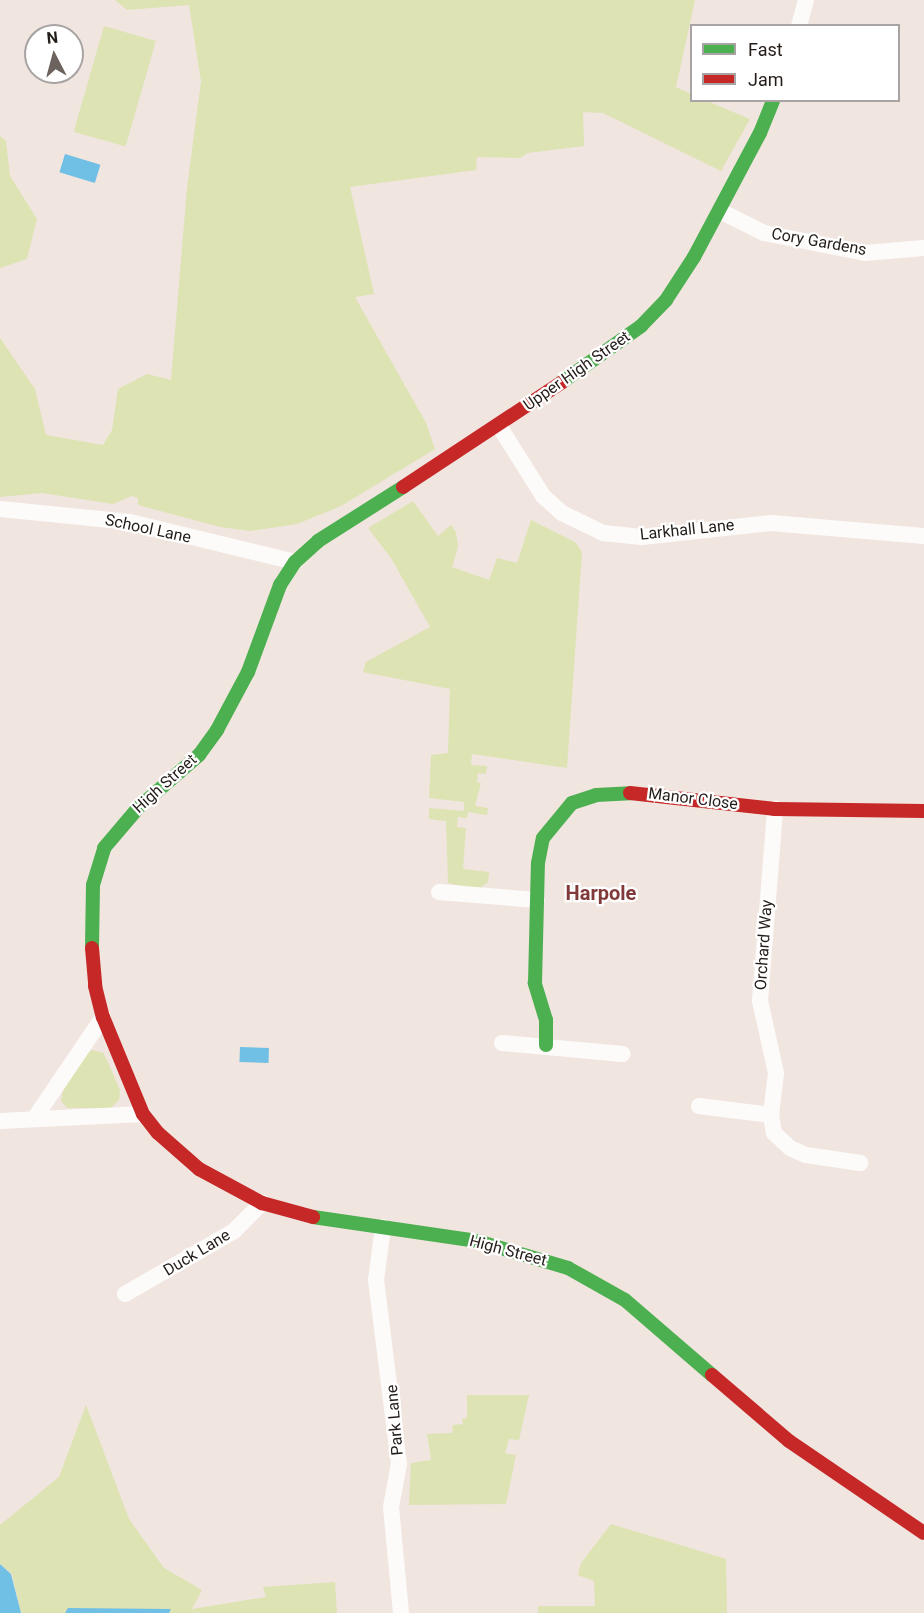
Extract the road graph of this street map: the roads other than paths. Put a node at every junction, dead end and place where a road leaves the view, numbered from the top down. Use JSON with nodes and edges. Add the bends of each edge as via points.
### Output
{"nodes":[{"id":1,"x":806,"y":0,"type":"edge"},
{"id":2,"x":800,"y":24,"type":"edge"},
{"id":3,"x":772,"y":102,"type":"edge"},
{"id":4,"x":720,"y":211,"type":"junction"},
{"id":5,"x":924,"y":248,"type":"edge"},
{"id":6,"x":499,"y":426,"type":"junction"},
{"id":7,"x":0,"y":509,"type":"edge"},
{"id":8,"x":924,"y":536,"type":"edge"},
{"id":9,"x":295,"y":562,"type":"junction"},
{"id":10,"x":775,"y":809,"type":"junction"},
{"id":11,"x":924,"y":811,"type":"edge"},
{"id":12,"x":439,"y":892,"type":"dead end"},
{"id":13,"x":537,"y":900,"type":"junction"},
{"id":14,"x":103,"y":1017,"type":"junction"},
{"id":15,"x":502,"y":1043,"type":"dead end"},
{"id":16,"x":546,"y":1045,"type":"junction"},
{"id":17,"x":622,"y":1054,"type":"dead end"},
{"id":18,"x":699,"y":1106,"type":"dead end"},
{"id":19,"x":143,"y":1114,"type":"junction"},
{"id":20,"x":771,"y":1115,"type":"junction"},
{"id":21,"x":34,"y":1119,"type":"junction"},
{"id":22,"x":0,"y":1121,"type":"edge"},
{"id":23,"x":860,"y":1163,"type":"dead end"},
{"id":24,"x":262,"y":1203,"type":"junction"},
{"id":25,"x":383,"y":1227,"type":"junction"},
{"id":26,"x":125,"y":1294,"type":"dead end"},
{"id":27,"x":924,"y":1533,"type":"edge"},
{"id":28,"x":401,"y":1613,"type":"edge"}],
"edges":[{"from":1,"to":2,"type":"street"},
{"from":3,"to":4,"type":"street","name":"Upper High Street"},
{"from":4,"to":5,"type":"street","name":"Cory Gardens","via":[[764,233],[865,253]]},
{"from":4,"to":6,"type":"street","name":"Upper High Street","via":[[666,300],[641,326]]},
{"from":6,"to":8,"type":"street","name":"Larkhall Lane","via":[[543,496],[562,513],[603,533],[642,537],[771,523]]},
{"from":6,"to":9,"type":"street","name":"Upper High Street","via":[[318,541]]},
{"from":7,"to":9,"type":"street","name":"School Lane","via":[[130,522]]},
{"from":9,"to":14,"type":"street","name":"High Street","via":[[280,585],[248,672],[217,730],[199,755],[115,830],[104,848],[93,885],[91,936],[95,986]]},
{"from":10,"to":11,"type":"street","name":"Manor Close"},
{"from":10,"to":13,"type":"street","name":"Manor Close","via":[[642,792],[596,795],[572,803],[543,838]]},
{"from":10,"to":20,"type":"street","name":"Orchard Way","via":[[761,989],[776,1073]]},
{"from":12,"to":13,"type":"street"},
{"from":13,"to":16,"type":"street","name":"Manor Close","via":[[535,983],[546,1020]]},
{"from":14,"to":19,"type":"street","name":"High Street"},
{"from":14,"to":21,"type":"street"},
{"from":15,"to":16,"type":"street"},
{"from":16,"to":17,"type":"street"},
{"from":18,"to":20,"type":"street"},
{"from":19,"to":21,"type":"street"},
{"from":19,"to":24,"type":"street","name":"High Street","via":[[158,1133],[199,1169]]},
{"from":20,"to":23,"type":"street","via":[[774,1133],[790,1148],[806,1155]]},
{"from":21,"to":22,"type":"street"},
{"from":24,"to":25,"type":"street","name":"High Street","via":[[333,1223]]},
{"from":24,"to":26,"type":"street","name":"Duck Lane","via":[[234,1231]]},
{"from":25,"to":27,"type":"street","name":"High Street","via":[[477,1240],[568,1268],[599,1284],[625,1300],[789,1441]]},
{"from":25,"to":28,"type":"street","name":"Park Lane","via":[[376,1280],[399,1464],[391,1507]]}]}
